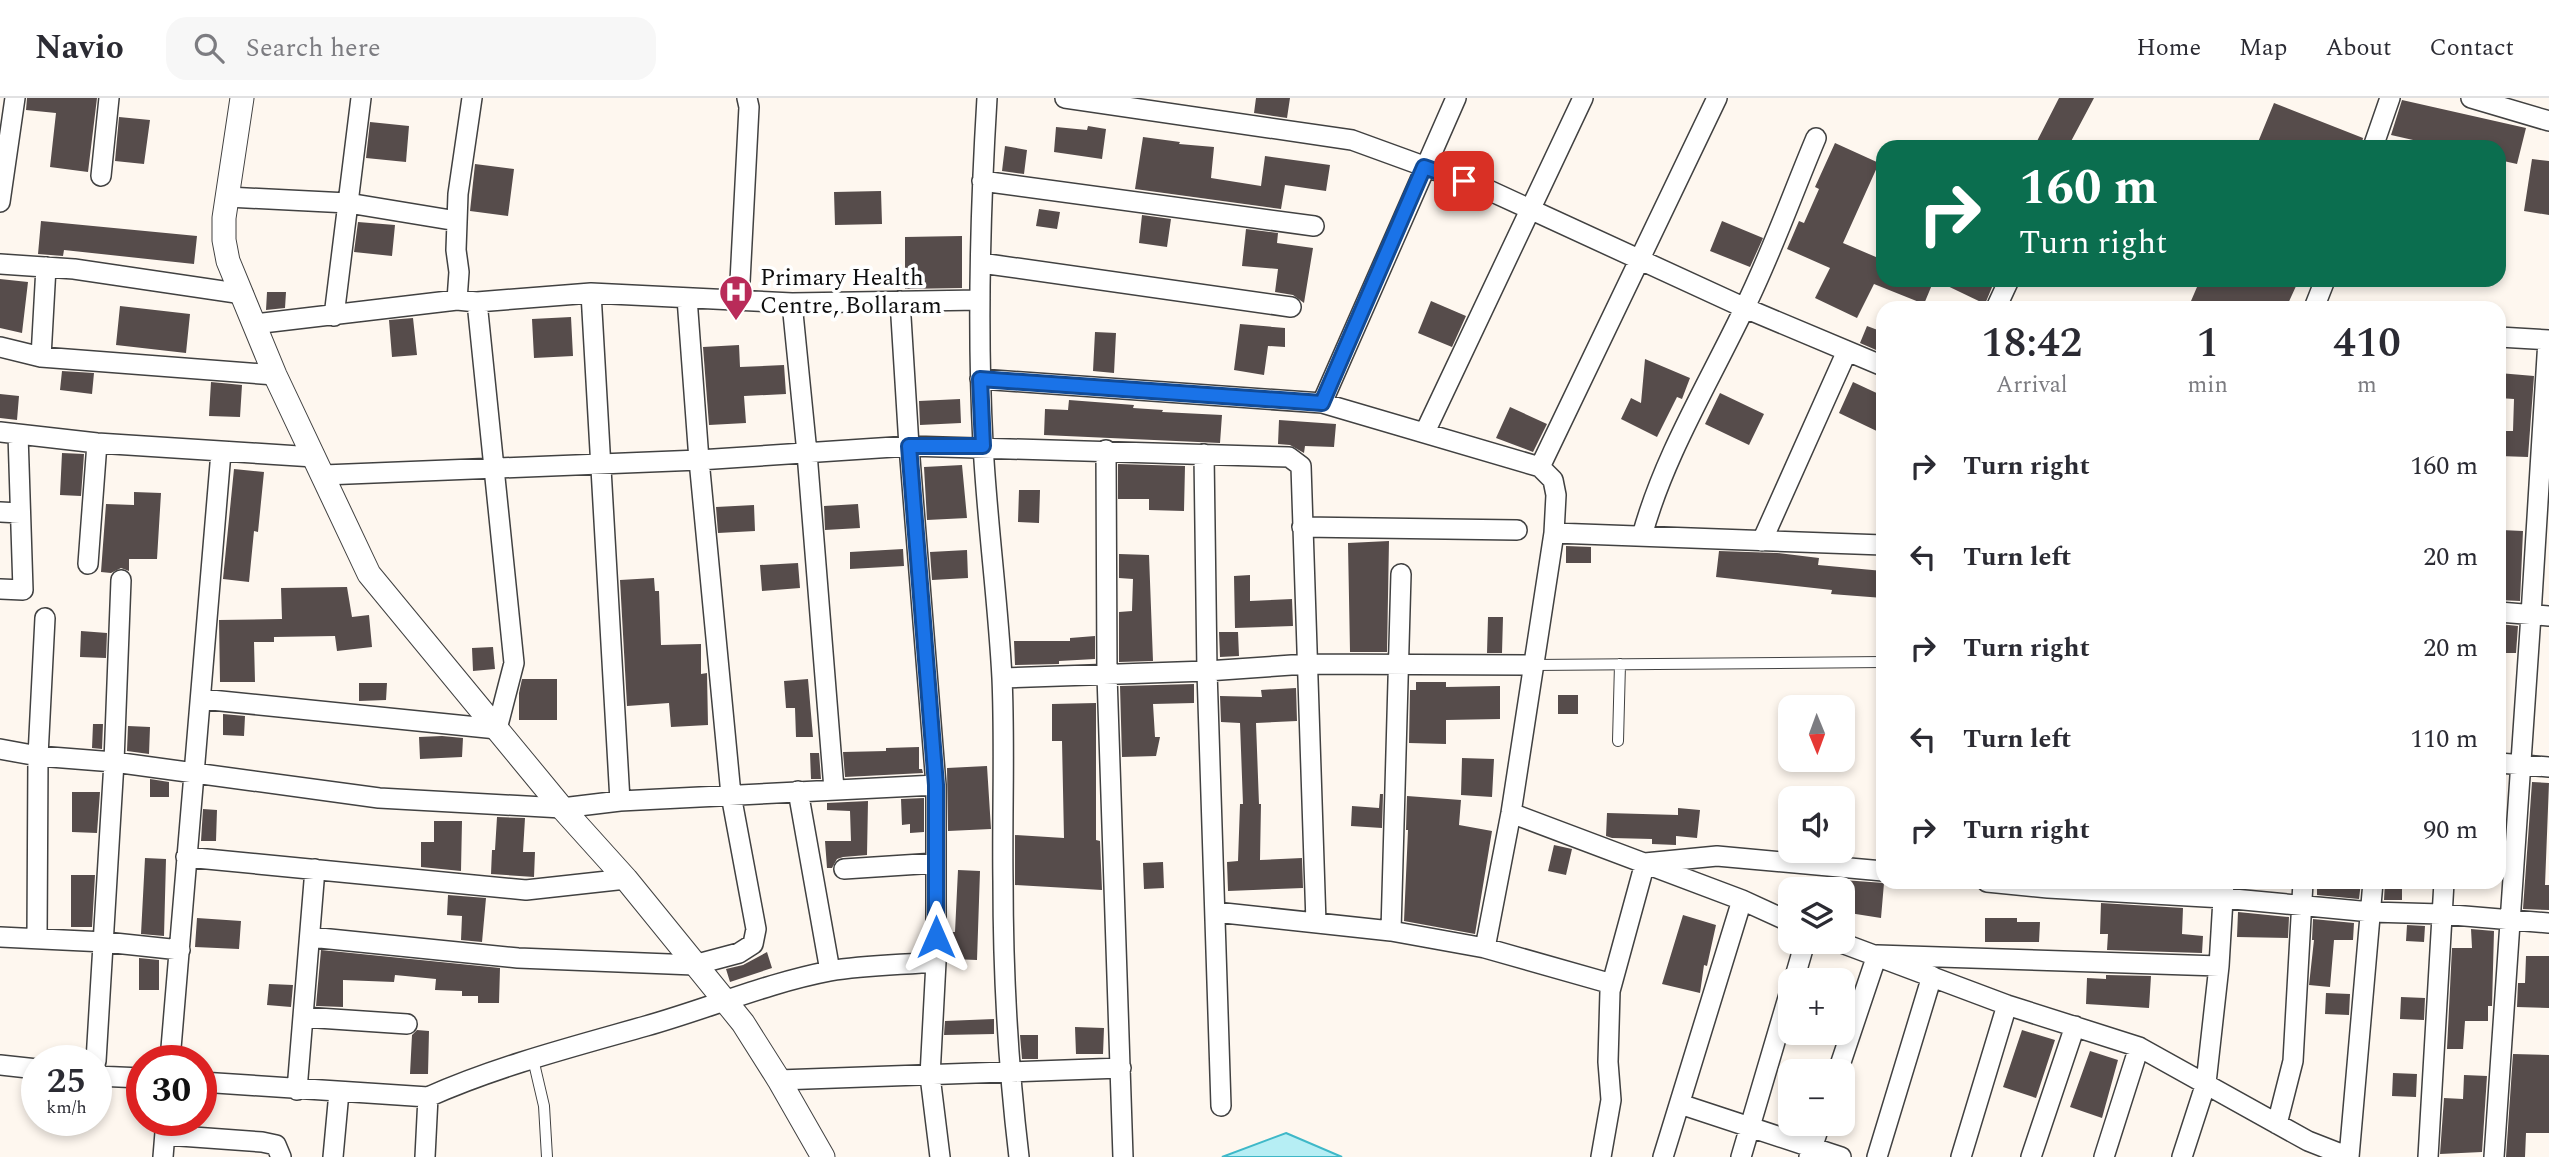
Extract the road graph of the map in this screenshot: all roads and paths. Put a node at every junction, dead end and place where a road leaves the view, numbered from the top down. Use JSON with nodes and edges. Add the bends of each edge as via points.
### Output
{"nodes":[{"id":1,"x":15,"y":98,"type":"edge"},
{"id":2,"x":108,"y":98,"type":"edge"},
{"id":3,"x":242,"y":98,"type":"edge"},
{"id":4,"x":360,"y":98,"type":"edge"},
{"id":5,"x":472,"y":98,"type":"edge"},
{"id":6,"x":747,"y":98,"type":"edge"},
{"id":7,"x":987,"y":98,"type":"edge"},
{"id":8,"x":1065,"y":98,"type":"edge"},
{"id":9,"x":1456,"y":98,"type":"edge"},
{"id":10,"x":1583,"y":98,"type":"edge"},
{"id":11,"x":1717,"y":98,"type":"edge"},
{"id":12,"x":2390,"y":98,"type":"edge"},
{"id":13,"x":2471,"y":98,"type":"edge"},
{"id":14,"x":2549,"y":121,"type":"edge"},
{"id":15,"x":1816,"y":138,"type":"dead end"},
{"id":16,"x":2375,"y":140,"type":"edge"},
{"id":17,"x":1424,"y":167,"type":"junction"},
{"id":18,"x":101,"y":176,"type":"dead end"},
{"id":19,"x":982,"y":181,"type":"junction"},
{"id":20,"x":228,"y":197,"type":"junction"},
{"id":21,"x":0,"y":202,"type":"edge"},
{"id":22,"x":348,"y":204,"type":"junction"},
{"id":23,"x":1529,"y":209,"type":"junction"},
{"id":24,"x":457,"y":221,"type":"junction"},
{"id":25,"x":1314,"y":226,"type":"dead end"},
{"id":26,"x":1639,"y":260,"type":"junction"},
{"id":27,"x":981,"y":263,"type":"junction"},
{"id":28,"x":0,"y":264,"type":"edge"},
{"id":29,"x":46,"y":267,"type":"junction"},
{"id":30,"x":591,"y":293,"type":"junction"},
{"id":31,"x":243,"y":294,"type":"junction"},
{"id":32,"x":687,"y":298,"type":"junction"},
{"id":33,"x":457,"y":300,"type":"junction"},
{"id":34,"x":981,"y":300,"type":"junction"},
{"id":35,"x":739,"y":301,"type":"junction"},
{"id":36,"x":900,"y":301,"type":"junction"},
{"id":37,"x":477,"y":302,"type":"junction"},
{"id":38,"x":792,"y":303,"type":"junction"},
{"id":39,"x":1291,"y":307,"type":"dead end"},
{"id":40,"x":1745,"y":308,"type":"junction"},
{"id":41,"x":334,"y":316,"type":"junction"},
{"id":42,"x":254,"y":324,"type":"junction"},
{"id":43,"x":2506,"y":337,"type":"edge"},
{"id":44,"x":2548,"y":340,"type":"edge"},
{"id":45,"x":0,"y":347,"type":"edge"},
{"id":46,"x":1847,"y":351,"type":"junction"},
{"id":47,"x":41,"y":358,"type":"junction"},
{"id":48,"x":1876,"y":363,"type":"edge"},
{"id":49,"x":275,"y":375,"type":"junction"},
{"id":50,"x":980,"y":379,"type":"junction"},
{"id":51,"x":1322,"y":403,"type":"junction"},
{"id":52,"x":1425,"y":432,"type":"junction"},
{"id":53,"x":9,"y":433,"type":"edge"},
{"id":54,"x":97,"y":443,"type":"junction"},
{"id":55,"x":909,"y":446,"type":"junction"},
{"id":56,"x":983,"y":446,"type":"junction"},
{"id":57,"x":1106,"y":450,"type":"junction"},
{"id":58,"x":221,"y":452,"type":"junction"},
{"id":59,"x":807,"y":453,"type":"junction"},
{"id":60,"x":1205,"y":454,"type":"junction"},
{"id":61,"x":699,"y":460,"type":"junction"},
{"id":62,"x":601,"y":462,"type":"junction"},
{"id":63,"x":319,"y":466,"type":"junction"},
{"id":64,"x":1540,"y":467,"type":"junction"},
{"id":65,"x":494,"y":468,"type":"junction"},
{"id":66,"x":10,"y":513,"type":"edge"},
{"id":67,"x":1302,"y":527,"type":"junction"},
{"id":68,"x":1517,"y":530,"type":"dead end"},
{"id":69,"x":1554,"y":533,"type":"junction"},
{"id":70,"x":1642,"y":536,"type":"junction"},
{"id":71,"x":1762,"y":541,"type":"junction"},
{"id":72,"x":1876,"y":545,"type":"edge"},
{"id":73,"x":88,"y":564,"type":"dead end"},
{"id":74,"x":1401,"y":573,"type":"dead end"},
{"id":75,"x":121,"y":580,"type":"dead end"},
{"id":76,"x":0,"y":589,"type":"edge"},
{"id":77,"x":2506,"y":613,"type":"edge"},
{"id":78,"x":2540,"y":615,"type":"edge"},
{"id":79,"x":45,"y":618,"type":"dead end"},
{"id":80,"x":1876,"y":662,"type":"edge"},
{"id":81,"x":1399,"y":663,"type":"junction"},
{"id":82,"x":1306,"y":664,"type":"junction"},
{"id":83,"x":1620,"y":664,"type":"junction"},
{"id":84,"x":1532,"y":665,"type":"junction"},
{"id":85,"x":1207,"y":671,"type":"junction"},
{"id":86,"x":1107,"y":675,"type":"junction"},
{"id":87,"x":1002,"y":678,"type":"junction"},
{"id":88,"x":201,"y":699,"type":"junction"},
{"id":89,"x":497,"y":729,"type":"junction"},
{"id":90,"x":1618,"y":741,"type":"dead end"},
{"id":91,"x":0,"y":749,"type":"edge"},
{"id":92,"x":38,"y":756,"type":"junction"},
{"id":93,"x":114,"y":762,"type":"junction"},
{"id":94,"x":2506,"y":764,"type":"edge"},
{"id":95,"x":2521,"y":765,"type":"junction"},
{"id":96,"x":2549,"y":767,"type":"edge"},
{"id":97,"x":195,"y":772,"type":"junction"},
{"id":98,"x":936,"y":785,"type":"junction"},
{"id":99,"x":834,"y":789,"type":"junction"},
{"id":100,"x":798,"y":791,"type":"junction"},
{"id":101,"x":732,"y":795,"type":"junction"},
{"id":102,"x":620,"y":801,"type":"junction"},
{"id":103,"x":562,"y":808,"type":"junction"},
{"id":104,"x":1511,"y":813,"type":"junction"},
{"id":105,"x":186,"y":857,"type":"junction"},
{"id":106,"x":936,"y":863,"type":"junction"},
{"id":107,"x":1645,"y":863,"type":"junction"},
{"id":108,"x":315,"y":869,"type":"junction"},
{"id":109,"x":844,"y":869,"type":"dead end"},
{"id":110,"x":1876,"y":870,"type":"edge"},
{"id":111,"x":626,"y":879,"type":"junction"},
{"id":112,"x":2136,"y":889,"type":"edge"},
{"id":113,"x":2301,"y":889,"type":"edge"},
{"id":114,"x":2373,"y":889,"type":"edge"},
{"id":115,"x":2443,"y":889,"type":"edge"},
{"id":116,"x":2223,"y":890,"type":"edge"},
{"id":117,"x":1742,"y":900,"type":"junction"},
{"id":118,"x":2300,"y":904,"type":"junction"},
{"id":119,"x":1215,"y":912,"type":"junction"},
{"id":120,"x":2371,"y":912,"type":"junction"},
{"id":121,"x":2441,"y":914,"type":"junction"},
{"id":122,"x":1778,"y":916,"type":"edge"},
{"id":123,"x":2510,"y":919,"type":"junction"},
{"id":124,"x":1316,"y":923,"type":"junction"},
{"id":125,"x":2549,"y":923,"type":"edge"},
{"id":126,"x":1391,"y":931,"type":"junction"},
{"id":127,"x":0,"y":937,"type":"edge"},
{"id":128,"x":310,"y":937,"type":"junction"},
{"id":129,"x":37,"y":938,"type":"junction"},
{"id":130,"x":105,"y":942,"type":"junction"},
{"id":131,"x":1855,"y":947,"type":"edge"},
{"id":132,"x":1485,"y":948,"type":"junction"},
{"id":133,"x":180,"y":950,"type":"junction"},
{"id":134,"x":1877,"y":955,"type":"junction"},
{"id":135,"x":936,"y":962,"type":"junction"},
{"id":136,"x":694,"y":965,"type":"junction"},
{"id":137,"x":2219,"y":966,"type":"junction"},
{"id":138,"x":830,"y":971,"type":"junction"},
{"id":139,"x":1932,"y":976,"type":"junction"},
{"id":140,"x":1612,"y":984,"type":"junction"},
{"id":141,"x":724,"y":1000,"type":"junction"},
{"id":142,"x":2007,"y":1005,"type":"junction"},
{"id":143,"x":303,"y":1017,"type":"junction"},
{"id":144,"x":407,"y":1024,"type":"dead end"},
{"id":145,"x":2075,"y":1026,"type":"junction"},
{"id":146,"x":1778,"y":1031,"type":"edge"},
{"id":147,"x":97,"y":1045,"type":"edge"},
{"id":148,"x":171,"y":1045,"type":"edge"},
{"id":149,"x":2139,"y":1046,"type":"junction"},
{"id":150,"x":533,"y":1059,"type":"junction"},
{"id":151,"x":1842,"y":1059,"type":"edge"},
{"id":152,"x":0,"y":1065,"type":"edge"},
{"id":153,"x":21,"y":1067,"type":"edge"},
{"id":154,"x":1121,"y":1068,"type":"junction"},
{"id":155,"x":1009,"y":1071,"type":"junction"},
{"id":156,"x":930,"y":1076,"type":"junction"},
{"id":157,"x":779,"y":1080,"type":"junction"},
{"id":158,"x":2206,"y":1083,"type":"junction"},
{"id":159,"x":217,"y":1084,"type":"edge"},
{"id":160,"x":298,"y":1090,"type":"junction"},
{"id":161,"x":339,"y":1092,"type":"junction"},
{"id":162,"x":428,"y":1097,"type":"junction"},
{"id":163,"x":1680,"y":1104,"type":"junction"},
{"id":164,"x":1221,"y":1107,"type":"dead end"},
{"id":165,"x":2277,"y":1124,"type":"junction"},
{"id":166,"x":1749,"y":1127,"type":"junction"},
{"id":167,"x":217,"y":1135,"type":"edge"},
{"id":168,"x":165,"y":1136,"type":"edge"},
{"id":169,"x":2305,"y":1149,"type":"edge"},
{"id":170,"x":1810,"y":1152,"type":"edge"},
{"id":171,"x":163,"y":1157,"type":"edge"},
{"id":172,"x":281,"y":1157,"type":"edge"},
{"id":173,"x":333,"y":1157,"type":"edge"},
{"id":174,"x":425,"y":1157,"type":"edge"},
{"id":175,"x":547,"y":1157,"type":"edge"},
{"id":176,"x":823,"y":1157,"type":"edge"},
{"id":177,"x":940,"y":1157,"type":"edge"},
{"id":178,"x":1019,"y":1157,"type":"edge"},
{"id":179,"x":1123,"y":1157,"type":"edge"},
{"id":180,"x":1601,"y":1157,"type":"edge"},
{"id":181,"x":1663,"y":1157,"type":"edge"},
{"id":182,"x":1741,"y":1157,"type":"edge"},
{"id":183,"x":1841,"y":1157,"type":"edge"},
{"id":184,"x":1877,"y":1157,"type":"edge"},
{"id":185,"x":1961,"y":1157,"type":"edge"},
{"id":186,"x":2031,"y":1157,"type":"edge"},
{"id":187,"x":2104,"y":1157,"type":"edge"},
{"id":188,"x":2182,"y":1157,"type":"edge"},
{"id":189,"x":2349,"y":1157,"type":"edge"},
{"id":190,"x":2428,"y":1157,"type":"edge"},
{"id":191,"x":2494,"y":1157,"type":"edge"}],
"edges":[{"from":1,"to":21,"type":"street"},
{"from":2,"to":18,"type":"street"},
{"from":3,"to":20,"type":"street"},
{"from":4,"to":22,"type":"street"},
{"from":5,"to":24,"type":"street"},
{"from":6,"to":35,"type":"street"},
{"from":7,"to":19,"type":"street"},
{"from":8,"to":17,"type":"street","via":[[1352,140]]},
{"from":9,"to":17,"type":"street"},
{"from":10,"to":23,"type":"street"},
{"from":11,"to":26,"type":"street"},
{"from":12,"to":16,"type":"street"},
{"from":13,"to":14,"type":"street"},
{"from":15,"to":40,"type":"street"},
{"from":17,"to":23,"type":"street"},
{"from":17,"to":51,"type":"street"},
{"from":19,"to":25,"type":"street"},
{"from":19,"to":27,"type":"street"},
{"from":20,"to":22,"type":"street"},
{"from":20,"to":31,"type":"street","via":[[224,240]]},
{"from":22,"to":24,"type":"street"},
{"from":22,"to":41,"type":"street"},
{"from":23,"to":26,"type":"street"},
{"from":23,"to":52,"type":"street"},
{"from":24,"to":33,"type":"street"},
{"from":26,"to":40,"type":"street"},
{"from":26,"to":64,"type":"street"},
{"from":27,"to":34,"type":"street"},
{"from":27,"to":39,"type":"street"},
{"from":28,"to":29,"type":"street"},
{"from":29,"to":31,"type":"street"},
{"from":29,"to":47,"type":"street"},
{"from":30,"to":32,"type":"street"},
{"from":30,"to":37,"type":"street"},
{"from":30,"to":62,"type":"street"},
{"from":31,"to":42,"type":"street"},
{"from":32,"to":35,"type":"street"},
{"from":32,"to":61,"type":"street"},
{"from":33,"to":37,"type":"street"},
{"from":33,"to":41,"type":"street"},
{"from":34,"to":36,"type":"street"},
{"from":34,"to":50,"type":"street"},
{"from":35,"to":38,"type":"street"},
{"from":36,"to":38,"type":"street"},
{"from":36,"to":55,"type":"street"},
{"from":37,"to":65,"type":"street"},
{"from":38,"to":59,"type":"street"},
{"from":40,"to":46,"type":"street"},
{"from":40,"to":70,"type":"street","via":[[1694,409]]},
{"from":41,"to":42,"type":"street"},
{"from":42,"to":49,"type":"street"},
{"from":43,"to":44,"type":"street"},
{"from":44,"to":78,"type":"street"},
{"from":45,"to":47,"type":"street"},
{"from":46,"to":48,"type":"street"},
{"from":46,"to":71,"type":"street"},
{"from":47,"to":49,"type":"street"},
{"from":49,"to":63,"type":"street"},
{"from":50,"to":51,"type":"street"},
{"from":50,"to":56,"type":"street"},
{"from":51,"to":52,"type":"street"},
{"from":52,"to":64,"type":"street"},
{"from":53,"to":54,"type":"street"},
{"from":53,"to":66,"type":"street"},
{"from":54,"to":58,"type":"street"},
{"from":54,"to":73,"type":"street"},
{"from":55,"to":56,"type":"street"},
{"from":55,"to":59,"type":"street"},
{"from":55,"to":98,"type":"street"},
{"from":56,"to":57,"type":"street"},
{"from":56,"to":87,"type":"street"},
{"from":57,"to":60,"type":"street"},
{"from":57,"to":86,"type":"street"},
{"from":58,"to":63,"type":"street"},
{"from":58,"to":88,"type":"street"},
{"from":59,"to":61,"type":"street"},
{"from":59,"to":99,"type":"street"},
{"from":60,"to":67,"type":"street","via":[[1297,461],[1301,466]]},
{"from":60,"to":85,"type":"street"},
{"from":61,"to":62,"type":"street"},
{"from":61,"to":101,"type":"street"},
{"from":62,"to":65,"type":"street"},
{"from":62,"to":102,"type":"street"},
{"from":63,"to":65,"type":"street"},
{"from":63,"to":89,"type":"street","via":[[369,574]]},
{"from":64,"to":69,"type":"street","via":[[1553,480]]},
{"from":65,"to":89,"type":"street","via":[[514,663]]},
{"from":66,"to":76,"type":"street","via":[[23,590]]},
{"from":67,"to":68,"type":"street"},
{"from":67,"to":82,"type":"street"},
{"from":69,"to":70,"type":"street"},
{"from":69,"to":84,"type":"street"},
{"from":70,"to":71,"type":"street"},
{"from":71,"to":72,"type":"street"},
{"from":74,"to":81,"type":"street"},
{"from":75,"to":93,"type":"street"},
{"from":77,"to":78,"type":"street"},
{"from":78,"to":95,"type":"street"},
{"from":79,"to":92,"type":"street"},
{"from":80,"to":83,"type":"lane"},
{"from":81,"to":82,"type":"street"},
{"from":81,"to":84,"type":"street"},
{"from":81,"to":126,"type":"street"},
{"from":82,"to":85,"type":"street"},
{"from":82,"to":124,"type":"street"},
{"from":83,"to":84,"type":"lane"},
{"from":83,"to":90,"type":"lane"},
{"from":84,"to":104,"type":"street"},
{"from":85,"to":86,"type":"street"},
{"from":85,"to":119,"type":"street"},
{"from":86,"to":87,"type":"street"},
{"from":86,"to":154,"type":"street"},
{"from":87,"to":155,"type":"street"},
{"from":88,"to":89,"type":"street"},
{"from":88,"to":97,"type":"street"},
{"from":89,"to":103,"type":"street"},
{"from":91,"to":92,"type":"street"},
{"from":92,"to":93,"type":"street"},
{"from":92,"to":129,"type":"street"},
{"from":93,"to":97,"type":"street"},
{"from":93,"to":130,"type":"street"},
{"from":94,"to":95,"type":"street"},
{"from":95,"to":96,"type":"street"},
{"from":95,"to":123,"type":"street"},
{"from":97,"to":103,"type":"street","via":[[379,798]]},
{"from":97,"to":105,"type":"street"},
{"from":98,"to":99,"type":"street"},
{"from":98,"to":106,"type":"street"},
{"from":99,"to":100,"type":"street"},
{"from":100,"to":101,"type":"street"},
{"from":100,"to":138,"type":"street"},
{"from":101,"to":102,"type":"street"},
{"from":101,"to":136,"type":"street","via":[[756,929],[753,944],[739,953]]},
{"from":102,"to":103,"type":"street"},
{"from":103,"to":111,"type":"street"},
{"from":104,"to":107,"type":"street"},
{"from":104,"to":132,"type":"street"},
{"from":105,"to":108,"type":"street"},
{"from":105,"to":133,"type":"street"},
{"from":106,"to":109,"type":"street"},
{"from":106,"to":135,"type":"street"},
{"from":107,"to":110,"type":"street","via":[[1717,856]]},
{"from":107,"to":117,"type":"street"},
{"from":107,"to":140,"type":"street"},
{"from":108,"to":111,"type":"street","via":[[526,890]]},
{"from":108,"to":128,"type":"street"},
{"from":111,"to":136,"type":"street"},
{"from":112,"to":116,"type":"street"},
{"from":113,"to":118,"type":"street"},
{"from":114,"to":120,"type":"street"},
{"from":115,"to":121,"type":"street"},
{"from":116,"to":118,"type":"street"},
{"from":116,"to":137,"type":"street"},
{"from":117,"to":122,"type":"street"},
{"from":117,"to":163,"type":"street"},
{"from":118,"to":120,"type":"street"},
{"from":118,"to":165,"type":"street","via":[[2292,1061]]},
{"from":119,"to":124,"type":"street"},
{"from":119,"to":164,"type":"street"},
{"from":120,"to":121,"type":"street"},
{"from":120,"to":189,"type":"street"},
{"from":121,"to":123,"type":"street"},
{"from":121,"to":190,"type":"street"},
{"from":123,"to":125,"type":"street"},
{"from":123,"to":191,"type":"street"},
{"from":124,"to":126,"type":"street"},
{"from":126,"to":132,"type":"street"},
{"from":127,"to":129,"type":"street"},
{"from":128,"to":136,"type":"street","via":[[517,958]]},
{"from":128,"to":143,"type":"street"},
{"from":129,"to":130,"type":"street"},
{"from":130,"to":133,"type":"street"},
{"from":130,"to":147,"type":"street"},
{"from":131,"to":134,"type":"street"},
{"from":132,"to":140,"type":"street"},
{"from":133,"to":148,"type":"street"},
{"from":134,"to":137,"type":"street"},
{"from":134,"to":139,"type":"street"},
{"from":134,"to":151,"type":"street"},
{"from":135,"to":138,"type":"street"},
{"from":135,"to":156,"type":"street"},
{"from":136,"to":141,"type":"street"},
{"from":137,"to":158,"type":"street"},
{"from":138,"to":141,"type":"street"},
{"from":139,"to":142,"type":"street"},
{"from":139,"to":184,"type":"street"},
{"from":140,"to":180,"type":"street","via":[[1611,1100]]},
{"from":141,"to":150,"type":"street"},
{"from":141,"to":157,"type":"street"},
{"from":142,"to":145,"type":"street"},
{"from":142,"to":185,"type":"street"},
{"from":143,"to":144,"type":"street"},
{"from":143,"to":160,"type":"street"},
{"from":145,"to":149,"type":"street"},
{"from":145,"to":186,"type":"street"},
{"from":146,"to":166,"type":"street"},
{"from":149,"to":158,"type":"street"},
{"from":149,"to":187,"type":"street"},
{"from":150,"to":162,"type":"street"},
{"from":150,"to":175,"type":"lane","via":[[544,1106]]},
{"from":152,"to":153,"type":"street"},
{"from":154,"to":155,"type":"street"},
{"from":154,"to":179,"type":"street"},
{"from":155,"to":156,"type":"street"},
{"from":155,"to":178,"type":"street"},
{"from":156,"to":157,"type":"street"},
{"from":156,"to":177,"type":"street"},
{"from":157,"to":176,"type":"street"},
{"from":158,"to":165,"type":"street"},
{"from":158,"to":188,"type":"street"},
{"from":159,"to":160,"type":"street"},
{"from":160,"to":161,"type":"street"},
{"from":161,"to":162,"type":"street"},
{"from":161,"to":173,"type":"street"},
{"from":162,"to":174,"type":"street"},
{"from":163,"to":166,"type":"street"},
{"from":163,"to":181,"type":"street"},
{"from":165,"to":169,"type":"street"},
{"from":166,"to":170,"type":"street"},
{"from":166,"to":182,"type":"street"},
{"from":167,"to":172,"type":"street","via":[[276,1145]]},
{"from":168,"to":171,"type":"street"},
{"from":169,"to":189,"type":"street"},
{"from":170,"to":183,"type":"street"}]}
